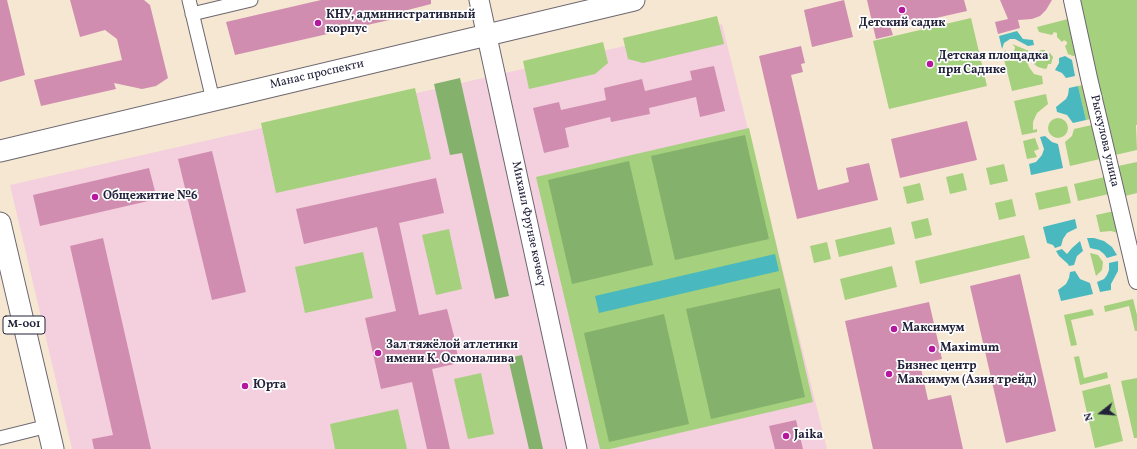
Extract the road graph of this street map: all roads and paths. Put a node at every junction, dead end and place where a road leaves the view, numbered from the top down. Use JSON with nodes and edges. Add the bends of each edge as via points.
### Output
{"nodes":[{"id":1,"x":188,"y":0,"type":"edge"},
{"id":2,"x":251,"y":0,"type":"edge"},
{"id":3,"x":479,"y":0,"type":"edge"},
{"id":4,"x":634,"y":0,"type":"edge"},
{"id":5,"x":1072,"y":0,"type":"edge"},
{"id":6,"x":192,"y":14,"type":"junction"},
{"id":7,"x":487,"y":35,"type":"junction"},
{"id":8,"x":213,"y":100,"type":"junction"},
{"id":9,"x":0,"y":151,"type":"edge"},
{"id":10,"x":0,"y":223,"type":"edge"},
{"id":11,"x":1137,"y":281,"type":"edge"},
{"id":12,"x":48,"y":426,"type":"junction"},
{"id":13,"x":0,"y":438,"type":"edge"},
{"id":14,"x":53,"y":449,"type":"edge"},
{"id":15,"x":577,"y":449,"type":"edge"}],
"edges":[{"from":1,"to":6,"type":"street"},
{"from":2,"to":6,"type":"street"},
{"from":3,"to":7,"type":"main road","name":"Михаил Фрунзе көчөсү"},
{"from":4,"to":7,"type":"main road","name":"Манас проспекти"},
{"from":5,"to":11,"type":"street","name":"Рыскулова улица"},
{"from":6,"to":8,"type":"street"},
{"from":7,"to":8,"type":"main road","name":"Манас проспекти"},
{"from":7,"to":15,"type":"main road","name":"Михаил Фрунзе көчөсү"},
{"from":8,"to":9,"type":"main road","name":"Манас проспекти"},
{"from":10,"to":12,"type":"main road","number":"М-001"},
{"from":12,"to":13,"type":"street"},
{"from":12,"to":14,"type":"main road","number":"М-001"}]}
